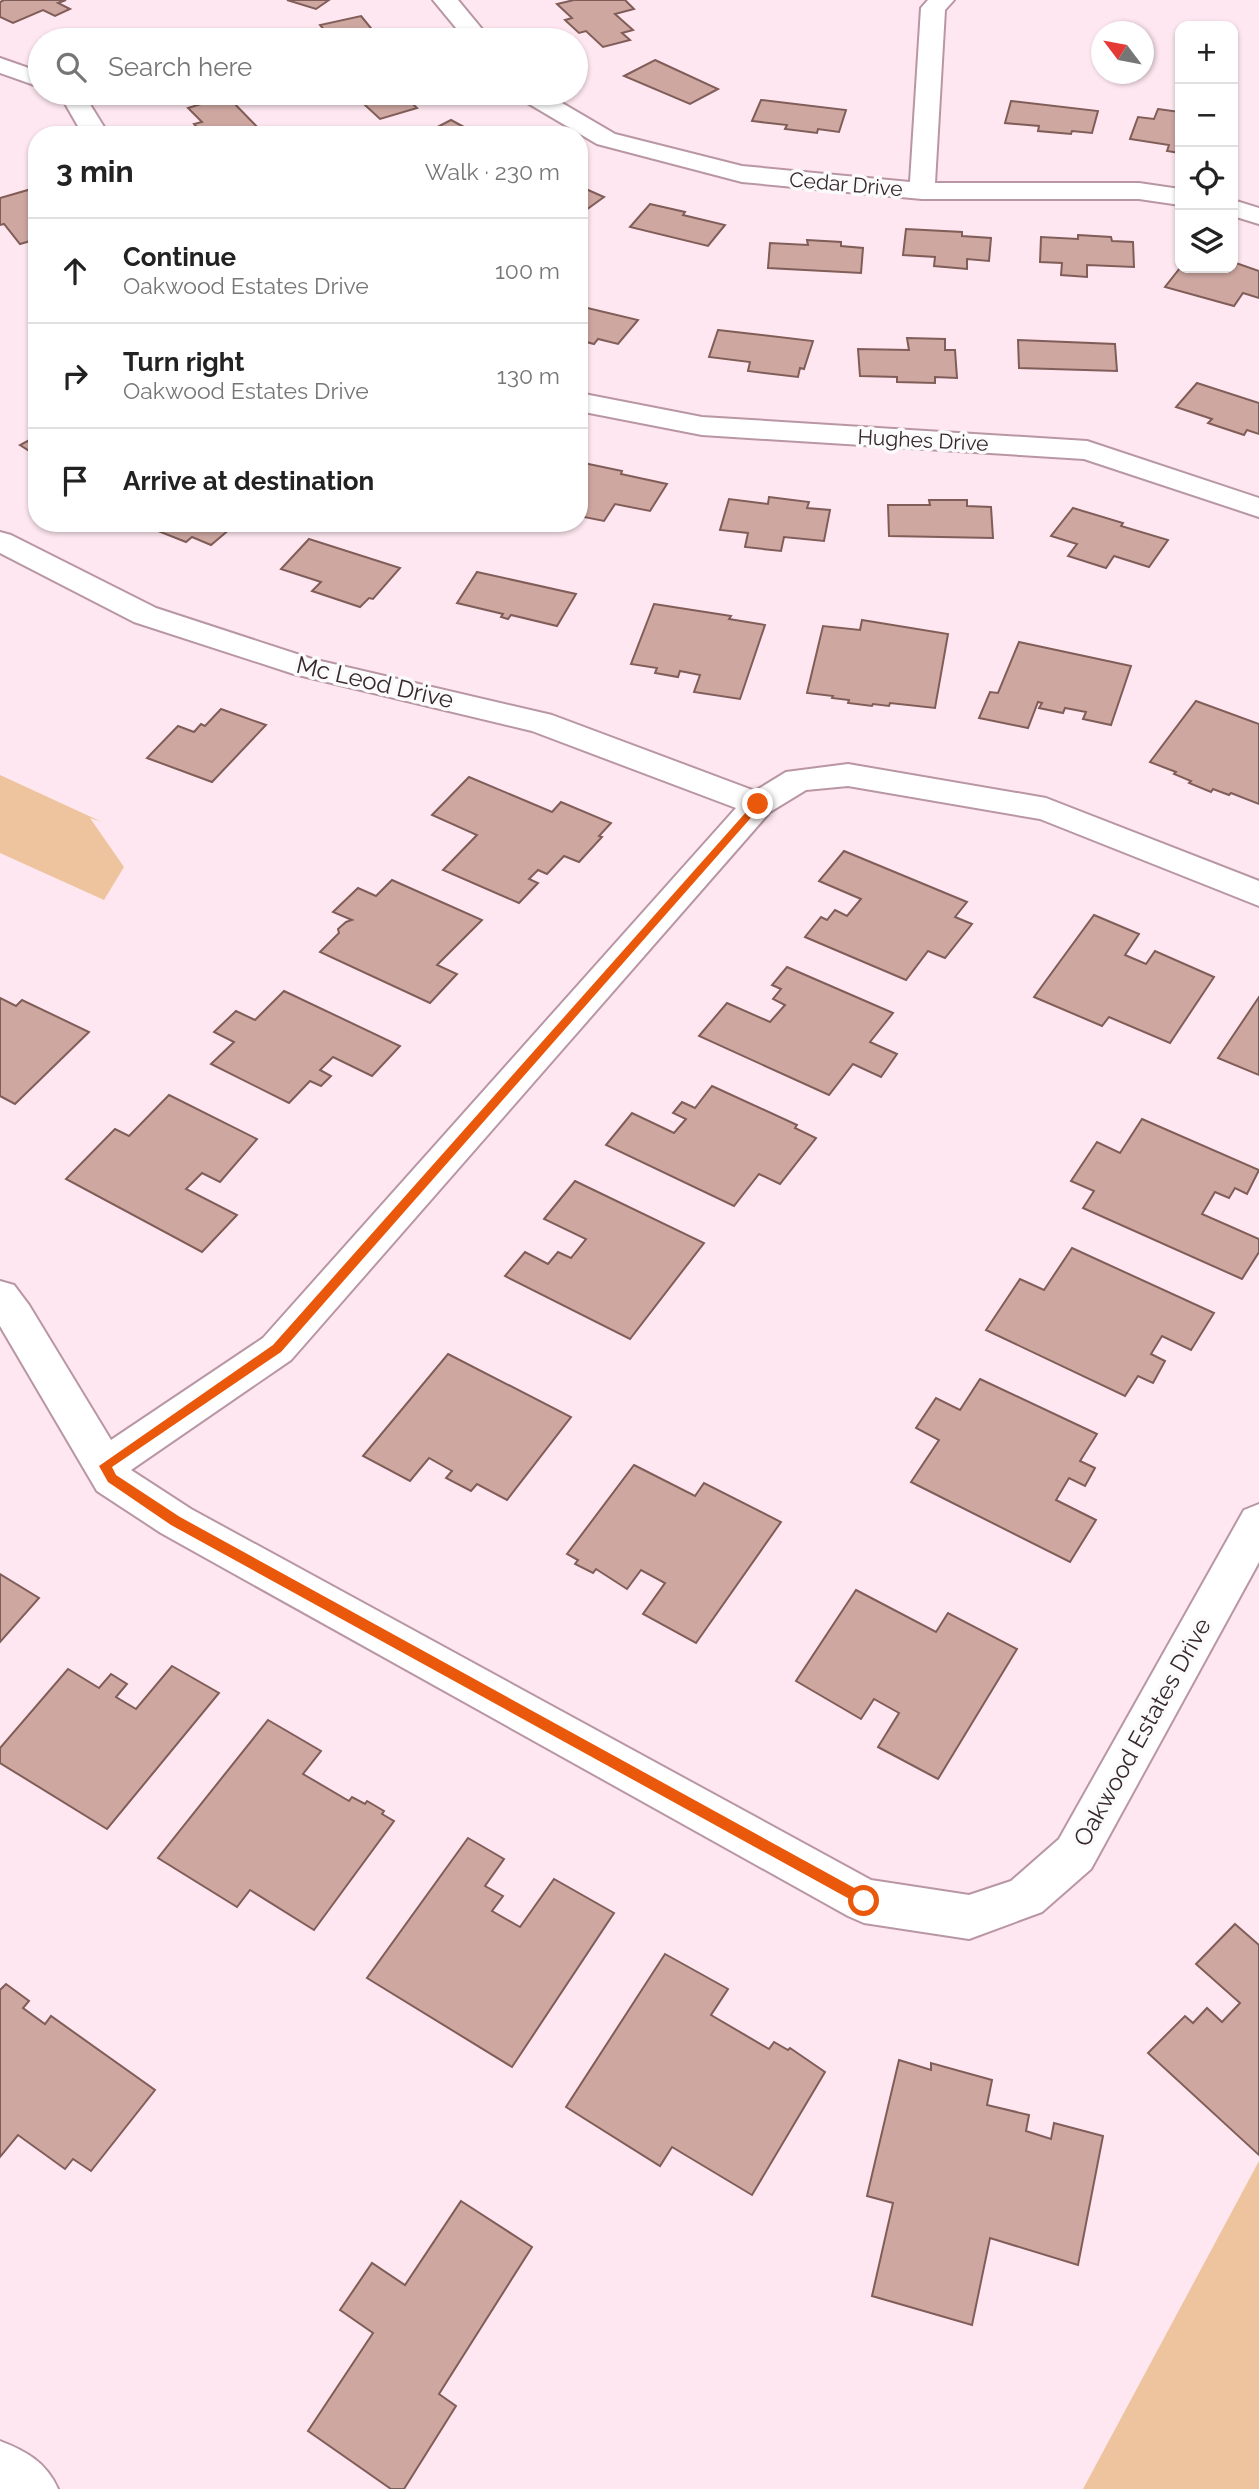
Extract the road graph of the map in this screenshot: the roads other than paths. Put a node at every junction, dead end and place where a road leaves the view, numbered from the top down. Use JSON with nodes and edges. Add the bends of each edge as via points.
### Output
{"nodes":[{"id":1,"x":446,"y":0,"type":"edge"},
{"id":2,"x":942,"y":0,"type":"edge"},
{"id":3,"x":469,"y":28,"type":"edge"},
{"id":4,"x":0,"y":65,"type":"edge"},
{"id":5,"x":28,"y":76,"type":"edge"},
{"id":6,"x":78,"y":105,"type":"edge"},
{"id":7,"x":548,"y":105,"type":"edge"},
{"id":8,"x":91,"y":126,"type":"edge"},
{"id":9,"x":584,"y":126,"type":"edge"},
{"id":10,"x":588,"y":128,"type":"edge"},
{"id":11,"x":922,"y":191,"type":"junction"},
{"id":12,"x":1175,"y":196,"type":"edge"},
{"id":13,"x":1238,"y":210,"type":"edge"},
{"id":14,"x":1259,"y":216,"type":"edge"},
{"id":15,"x":588,"y":404,"type":"edge"},
{"id":16,"x":1259,"y":508,"type":"edge"},
{"id":17,"x":0,"y":541,"type":"edge"},
{"id":18,"x":758,"y":804,"type":"junction"},
{"id":19,"x":1259,"y":894,"type":"edge"},
{"id":20,"x":0,"y":1296,"type":"edge"},
{"id":21,"x":105,"y":1466,"type":"junction"},
{"id":22,"x":1259,"y":1522,"type":"edge"},
{"id":23,"x":0,"y":2467,"type":"edge"},
{"id":24,"x":31,"y":2489,"type":"edge"}],
"edges":[{"from":1,"to":3,"type":"street"},
{"from":2,"to":11,"type":"street","via":[[933,8]]},
{"from":4,"to":5,"type":"street"},
{"from":6,"to":8,"type":"street"},
{"from":7,"to":9,"type":"street","name":"Cedar Drive"},
{"from":10,"to":11,"type":"street","name":"Cedar Drive","via":[[606,139],[742,174]]},
{"from":11,"to":12,"type":"street","name":"Cedar Drive","via":[[1139,191]]},
{"from":13,"to":14,"type":"street"},
{"from":15,"to":16,"type":"street","name":"Hughes Drive","via":[[702,426],[1087,450]]},
{"from":17,"to":18,"type":"street","name":"Mc Leod Drive","via":[[145,615],[304,667],[541,722]]},
{"from":18,"to":19,"type":"street","via":[[798,780],[848,775],[1046,809]]},
{"from":18,"to":21,"type":"street","via":[[277,1349]]},
{"from":20,"to":21,"type":"street","name":"Oakwood Estates Drive"},
{"from":21,"to":22,"type":"street","name":"Oakwood Estates Drive","via":[[112,1479],[176,1521],[864,1901],[969,1917],[1026,1897],[1075,1854]]},
{"from":23,"to":24,"type":"street"}]}
